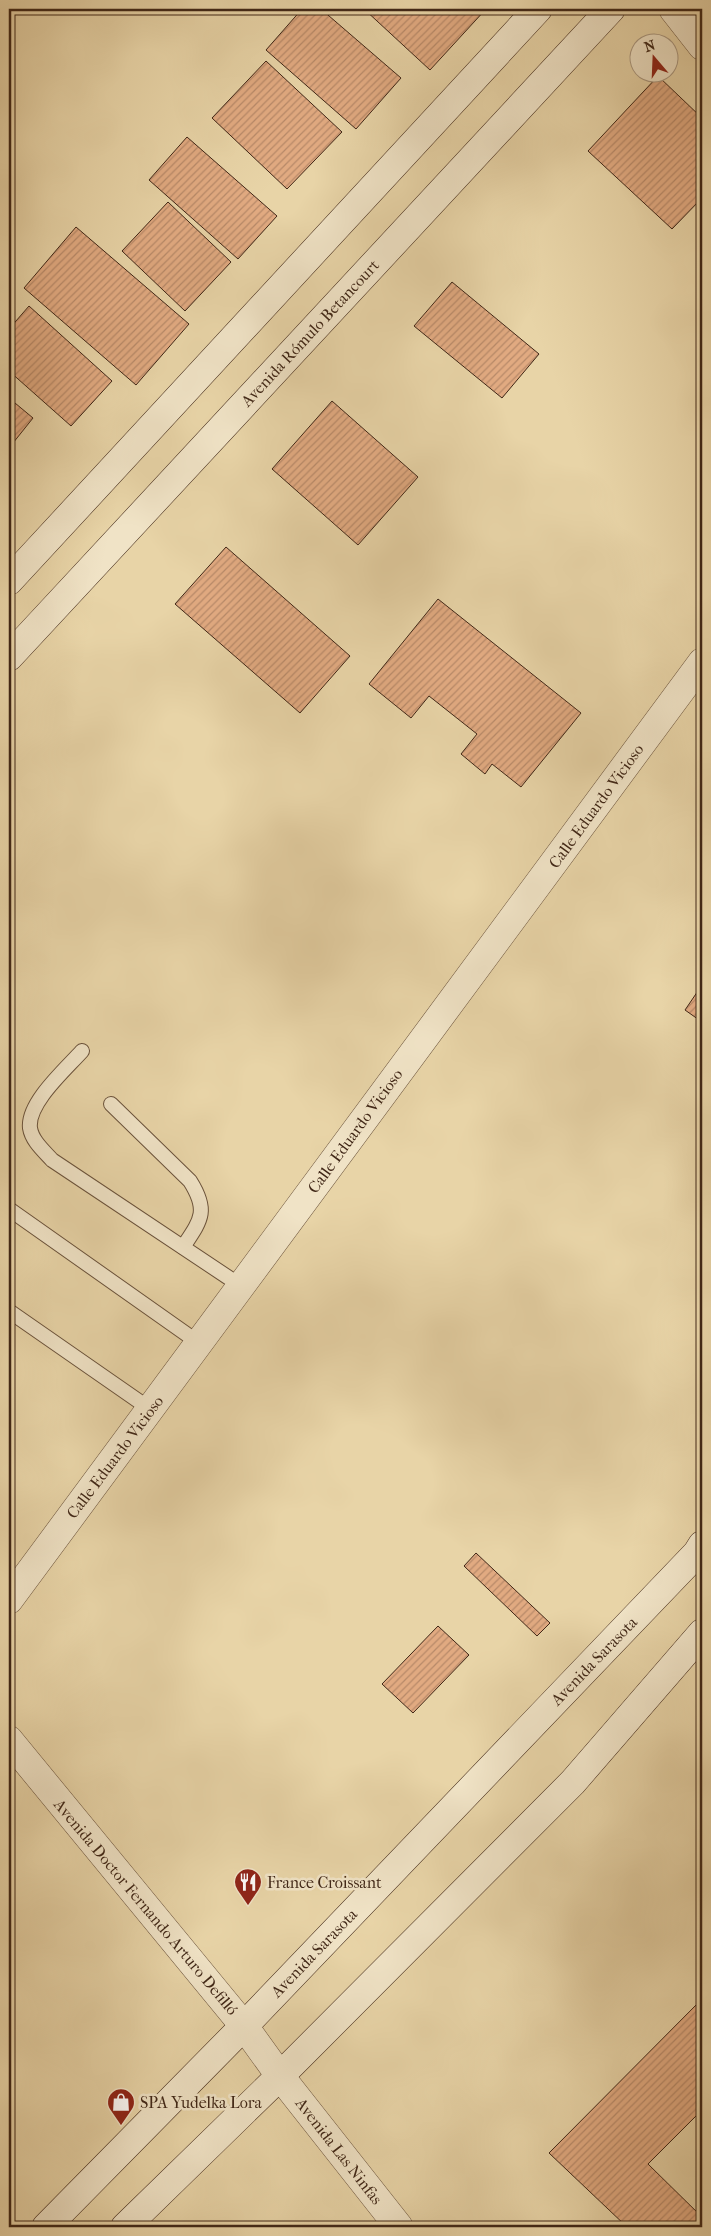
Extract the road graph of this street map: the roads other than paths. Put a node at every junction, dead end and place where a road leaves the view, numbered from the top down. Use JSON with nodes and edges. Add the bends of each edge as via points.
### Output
{"nodes":[{"id":1,"x":538,"y":9,"type":"edge"},
{"id":2,"x":611,"y":9,"type":"edge"},
{"id":3,"x":673,"y":9,"type":"edge"},
{"id":4,"x":702,"y":46,"type":"edge"},
{"id":5,"x":9,"y":581,"type":"edge"},
{"id":6,"x":9,"y":657,"type":"edge"},
{"id":7,"x":702,"y":662,"type":"edge"},
{"id":8,"x":82,"y":1052,"type":"dead end"},
{"id":9,"x":110,"y":1104,"type":"dead end"},
{"id":10,"x":9,"y":1209,"type":"edge"},
{"id":11,"x":183,"y":1247,"type":"junction"},
{"id":12,"x":241,"y":1286,"type":"junction"},
{"id":13,"x":9,"y":1311,"type":"edge"},
{"id":14,"x":199,"y":1343,"type":"junction"},
{"id":15,"x":150,"y":1409,"type":"junction"},
{"id":16,"x":702,"y":1545,"type":"edge"},
{"id":17,"x":9,"y":1600,"type":"edge"},
{"id":18,"x":702,"y":1633,"type":"edge"},
{"id":19,"x":9,"y":1740,"type":"edge"},
{"id":20,"x":244,"y":2026,"type":"junction"},
{"id":21,"x":280,"y":2076,"type":"junction"},
{"id":22,"x":46,"y":2227,"type":"edge"},
{"id":23,"x":125,"y":2227,"type":"edge"},
{"id":24,"x":398,"y":2227,"type":"edge"}],
"edges":[{"from":1,"to":5,"type":"main road"},
{"from":2,"to":6,"type":"main road","name":"Avenida Rómulo Betancourt"},
{"from":3,"to":4,"type":"main road"},
{"from":7,"to":12,"type":"main road","name":"Calle Eduardo Vicioso"},
{"from":8,"to":11,"type":"lane","via":[[51,1084],[36,1106],[30,1129],[35,1142],[52,1160]]},
{"from":9,"to":11,"type":"lane","via":[[190,1181],[197,1192],[202,1208],[200,1220]]},
{"from":10,"to":14,"type":"lane"},
{"from":11,"to":12,"type":"lane"},
{"from":12,"to":14,"type":"main road","name":"Calle Eduardo Vicioso"},
{"from":13,"to":15,"type":"lane"},
{"from":14,"to":15,"type":"main road","name":"Calle Eduardo Vicioso"},
{"from":15,"to":17,"type":"main road","name":"Calle Eduardo Vicioso"},
{"from":16,"to":20,"type":"main road","name":"Avenida Sarasota"},
{"from":18,"to":21,"type":"main road","via":[[574,1782]]},
{"from":19,"to":20,"type":"main road","name":"Avenida Doctor Fernando Arturo Defilló"},
{"from":20,"to":21,"type":"main road","name":"Avenida Doctor Fernando Arturo Defilló"},
{"from":20,"to":22,"type":"main road","name":"Avenida Sarasota"},
{"from":21,"to":23,"type":"main road"},
{"from":21,"to":24,"type":"main road","name":"Avenida Las Ninfas"}]}
